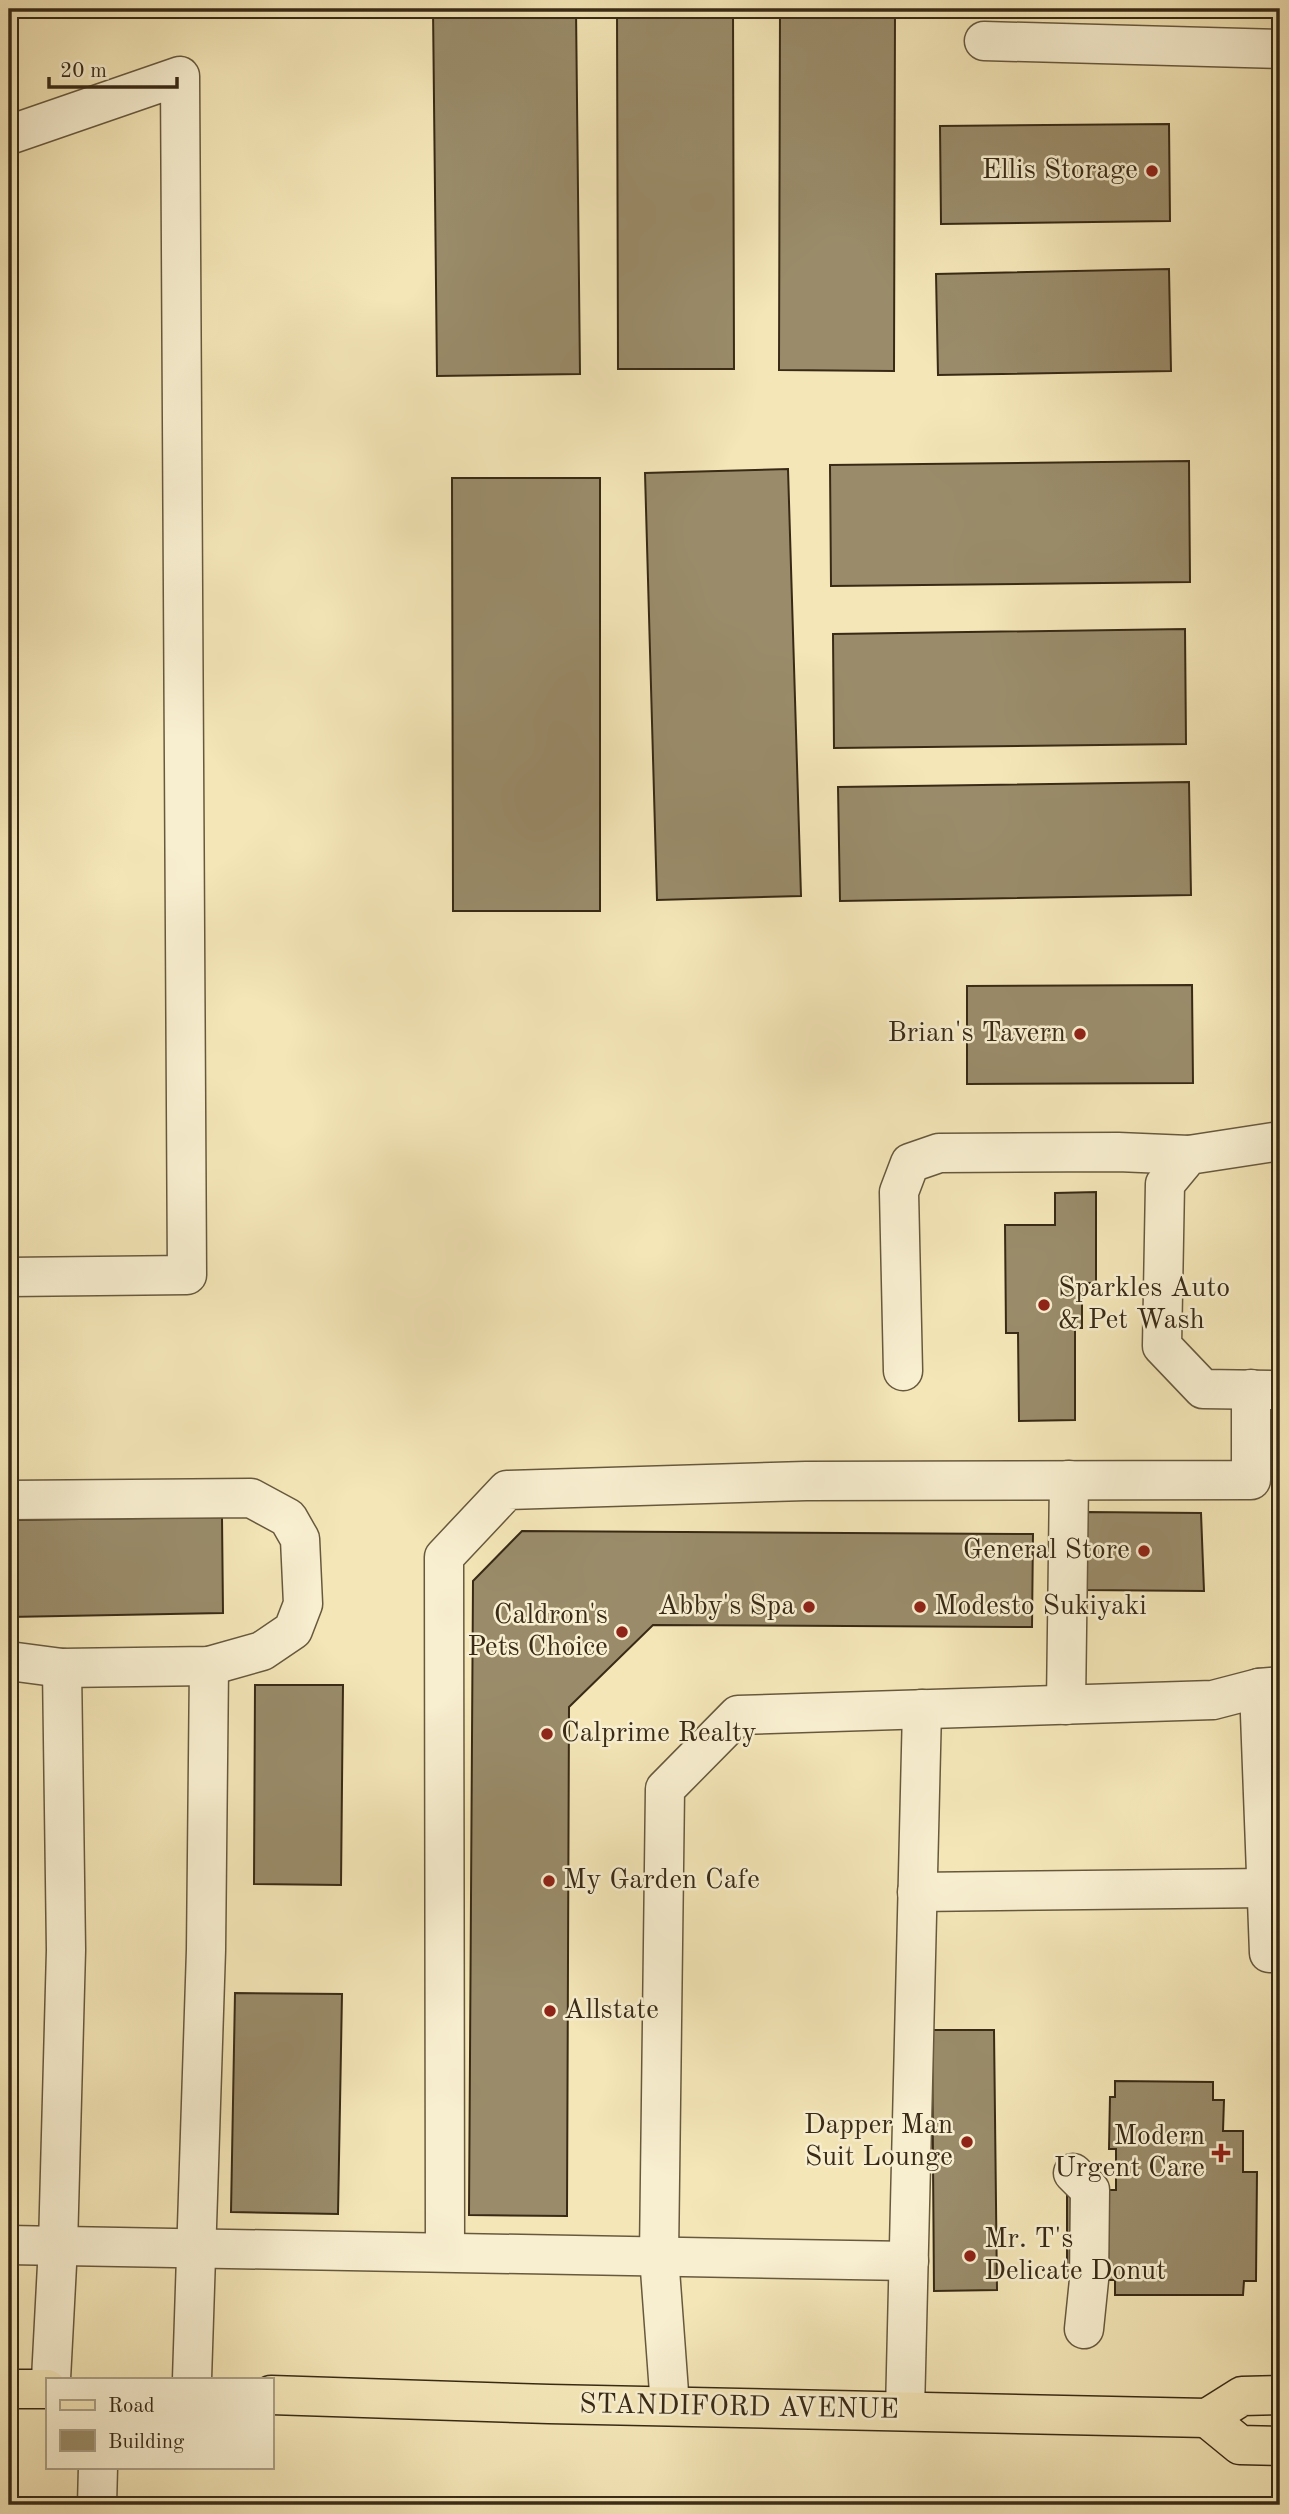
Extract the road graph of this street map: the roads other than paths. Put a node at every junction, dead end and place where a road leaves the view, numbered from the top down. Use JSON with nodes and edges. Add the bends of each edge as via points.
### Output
{"nodes":[{"id":1,"x":984,"y":41,"type":"dead end"},
{"id":2,"x":1280,"y":49,"type":"edge"},
{"id":3,"x":9,"y":135,"type":"edge"},
{"id":4,"x":1280,"y":1141,"type":"edge"},
{"id":5,"x":1189,"y":1155,"type":"junction"},
{"id":6,"x":9,"y":1278,"type":"edge"},
{"id":7,"x":903,"y":1371,"type":"dead end"},
{"id":8,"x":1266,"y":1390,"type":"edge"},
{"id":9,"x":1069,"y":1480,"type":"junction"},
{"id":10,"x":9,"y":1500,"type":"edge"},
{"id":11,"x":9,"y":1661,"type":"edge"},
{"id":12,"x":209,"y":1665,"type":"junction"},
{"id":13,"x":62,"y":1668,"type":"junction"},
{"id":14,"x":1270,"y":1687,"type":"edge"},
{"id":15,"x":1066,"y":1705,"type":"junction"},
{"id":16,"x":922,"y":1709,"type":"junction"},
{"id":17,"x":1267,"y":1888,"type":"junction"},
{"id":18,"x":917,"y":1892,"type":"junction"},
{"id":19,"x":1280,"y":1953,"type":"edge"},
{"id":20,"x":1073,"y":2173,"type":"dead end"},
{"id":21,"x":9,"y":2245,"type":"edge"},
{"id":22,"x":58,"y":2246,"type":"junction"},
{"id":23,"x":197,"y":2248,"type":"junction"},
{"id":24,"x":445,"y":2252,"type":"junction"},
{"id":25,"x":659,"y":2256,"type":"junction"},
{"id":26,"x":909,"y":2261,"type":"junction"},
{"id":27,"x":1084,"y":2329,"type":"dead end"},
{"id":28,"x":51,"y":2378,"type":"edge"},
{"id":29,"x":192,"y":2378,"type":"edge"},
{"id":30,"x":9,"y":2389,"type":"edge"},
{"id":31,"x":46,"y":2389,"type":"edge"},
{"id":32,"x":1280,"y":2395,"type":"edge"},
{"id":33,"x":273,"y":2396,"type":"edge"},
{"id":34,"x":670,"y":2406,"type":"junction"},
{"id":35,"x":905,"y":2411,"type":"junction"},
{"id":36,"x":1207,"y":2418,"type":"junction"},
{"id":37,"x":1280,"y":2446,"type":"edge"},
{"id":38,"x":98,"y":2468,"type":"edge"},
{"id":39,"x":97,"y":2505,"type":"edge"}],
"edges":[{"from":1,"to":2,"type":"street"},
{"from":3,"to":6,"type":"street","via":[[180,76],[187,1275]]},
{"from":4,"to":5,"type":"street"},
{"from":5,"to":7,"type":"street","via":[[939,1153],[910,1163],[899,1192]]},
{"from":5,"to":8,"type":"street","via":[[1165,1184],[1162,1346],[1203,1389]]},
{"from":8,"to":9,"type":"street","via":[[1251,1480]]},
{"from":9,"to":15,"type":"street"},
{"from":9,"to":24,"type":"street","via":[[806,1481],[508,1490],[444,1557]]},
{"from":10,"to":12,"type":"street","via":[[251,1498],[288,1517],[300,1539],[303,1604],[293,1630],[262,1651]]},
{"from":11,"to":13,"type":"street"},
{"from":12,"to":13,"type":"street"},
{"from":12,"to":23,"type":"street"},
{"from":13,"to":22,"type":"street","via":[[66,1950]]},
{"from":14,"to":15,"type":"street","via":[[1213,1700]]},
{"from":14,"to":17,"type":"street"},
{"from":15,"to":16,"type":"street"},
{"from":16,"to":18,"type":"street"},
{"from":16,"to":25,"type":"street","via":[[738,1715],[665,1790]]},
{"from":17,"to":18,"type":"street"},
{"from":17,"to":19,"type":"street","via":[[1269,1953]]},
{"from":18,"to":26,"type":"street"},
{"from":20,"to":27,"type":"street","via":[[1090,2190],[1090,2280]]},
{"from":21,"to":22,"type":"street"},
{"from":22,"to":23,"type":"street"},
{"from":22,"to":28,"type":"street"},
{"from":23,"to":24,"type":"street"},
{"from":23,"to":29,"type":"street"},
{"from":24,"to":25,"type":"street"},
{"from":25,"to":26,"type":"street"},
{"from":25,"to":34,"type":"street"},
{"from":26,"to":35,"type":"street"},
{"from":30,"to":31,"type":"main road"},
{"from":32,"to":36,"type":"main road","via":[[1242,2396]]},
{"from":33,"to":34,"type":"main road","name":"STANDIFORD AVENUE"},
{"from":34,"to":35,"type":"main road","name":"STANDIFORD AVENUE"},
{"from":35,"to":36,"type":"main road","name":"STANDIFORD AVENUE"},
{"from":36,"to":37,"type":"main road","via":[[1240,2445]]},
{"from":38,"to":39,"type":"street"}]}
